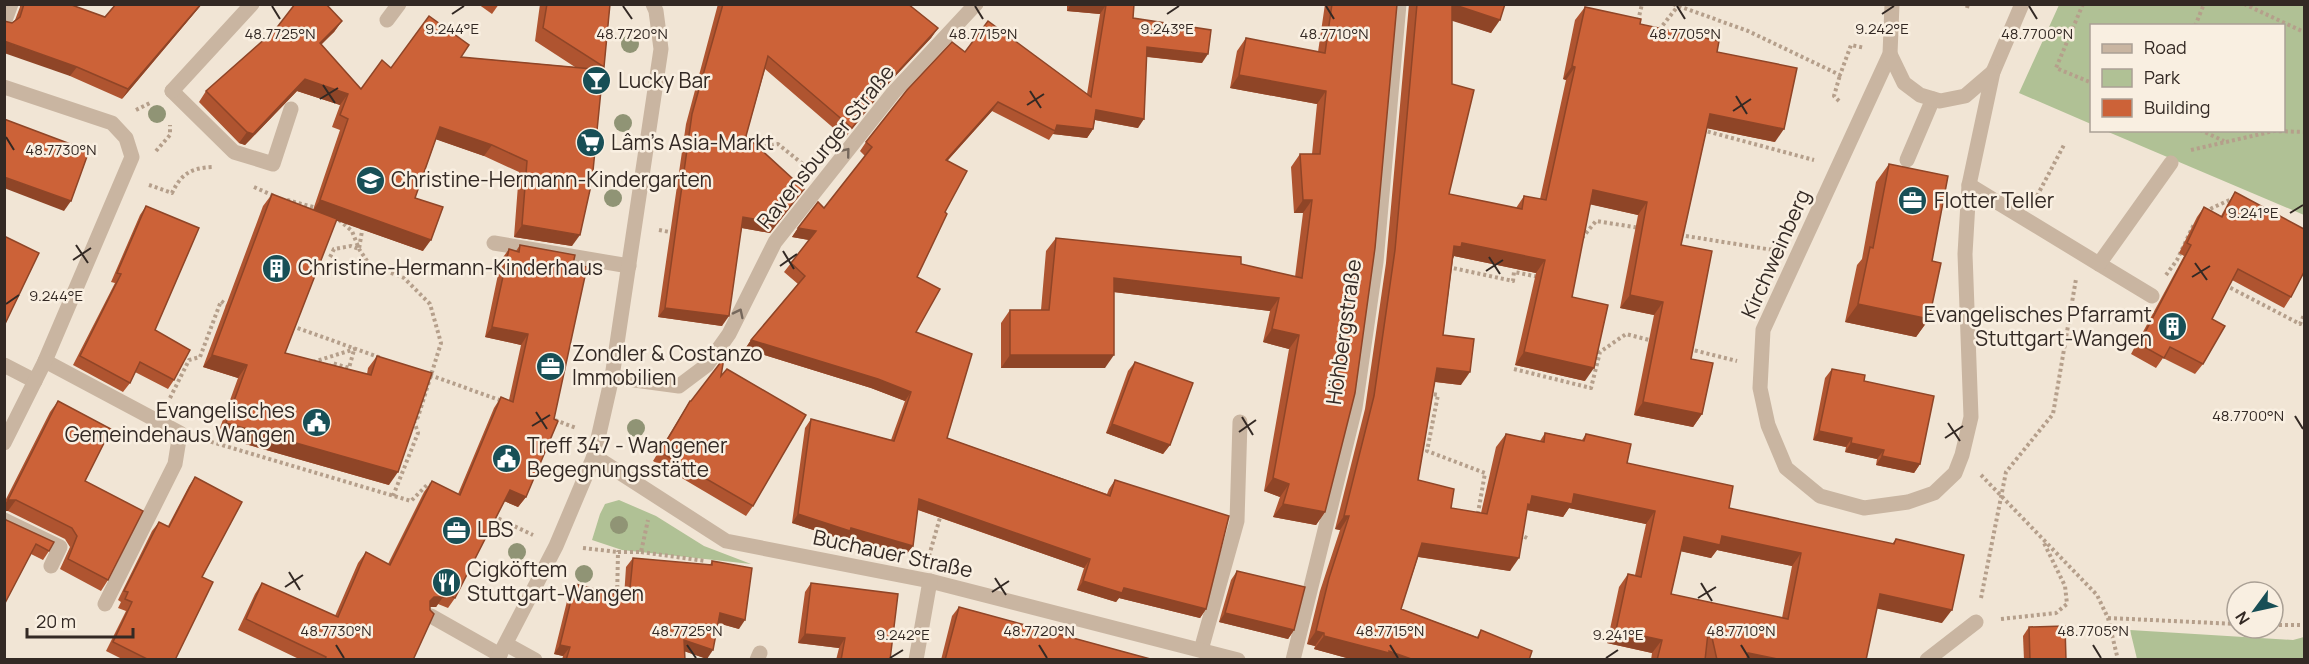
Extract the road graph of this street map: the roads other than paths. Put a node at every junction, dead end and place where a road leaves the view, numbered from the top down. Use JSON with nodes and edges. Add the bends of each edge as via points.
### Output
{"nodes":[{"id":1,"x":11,"y":4,"type":"edge"},
{"id":2,"x":252,"y":4,"type":"edge"},
{"id":3,"x":399,"y":4,"type":"edge"},
{"id":4,"x":653,"y":4,"type":"edge"},
{"id":5,"x":976,"y":4,"type":"edge"},
{"id":6,"x":1399,"y":4,"type":"edge"},
{"id":7,"x":1892,"y":4,"type":"edge"},
{"id":8,"x":2022,"y":4,"type":"edge"},
{"id":9,"x":387,"y":20,"type":"dead end"},
{"id":10,"x":4,"y":23,"type":"edge"},
{"id":11,"x":1890,"y":54,"type":"junction"},
{"id":12,"x":1993,"y":72,"type":"junction"},
{"id":13,"x":4,"y":87,"type":"edge"},
{"id":14,"x":1933,"y":99,"type":"junction"},
{"id":15,"x":291,"y":109,"type":"edge"},
{"id":16,"x":1907,"y":160,"type":"dead end"},
{"id":17,"x":2171,"y":163,"type":"road end"},
{"id":18,"x":1969,"y":185,"type":"junction"},
{"id":19,"x":494,"y":243,"type":"dead end"},
{"id":20,"x":2099,"y":264,"type":"junction"},
{"id":21,"x":629,"y":266,"type":"junction"},
{"id":22,"x":2152,"y":296,"type":"dead end"},
{"id":23,"x":45,"y":362,"type":"junction"},
{"id":24,"x":4,"y":365,"type":"edge"},
{"id":25,"x":612,"y":377,"type":"junction"},
{"id":26,"x":35,"y":381,"type":"junction"},
{"id":27,"x":1240,"y":422,"type":"dead end"},
{"id":28,"x":4,"y":443,"type":"edge"},
{"id":29,"x":594,"y":456,"type":"junction"},
{"id":30,"x":4,"y":520,"type":"edge"},
{"id":31,"x":51,"y":566,"type":"edge"},
{"id":32,"x":926,"y":581,"type":"junction"},
{"id":33,"x":105,"y":604,"type":"dead end"},
{"id":34,"x":431,"y":616,"type":"edge"},
{"id":35,"x":1976,"y":622,"type":"road end"},
{"id":36,"x":1201,"y":650,"type":"junction"},
{"id":37,"x":501,"y":653,"type":"edge"},
{"id":38,"x":535,"y":660,"type":"edge"},
{"id":39,"x":916,"y":660,"type":"edge"},
{"id":40,"x":1238,"y":660,"type":"edge"},
{"id":41,"x":1293,"y":660,"type":"edge"},
{"id":42,"x":1927,"y":660,"type":"edge"}],
"edges":[{"from":1,"to":10,"type":"street"},
{"from":2,"to":15,"type":"street","via":[[172,91],[234,152],[273,164]]},
{"from":3,"to":9,"type":"street"},
{"from":4,"to":21,"type":"street","via":[[662,49]]},
{"from":25,"to":5,"type":"street","name":"Ravensburger Straße","one_way":true,"via":[[679,386],[707,364],[729,334],[775,242],[893,93]]},
{"from":6,"to":41,"type":"street","name":"Höhbergstraße","via":[[1376,262],[1355,408]]},
{"from":7,"to":11,"type":"street","name":"Kirchweinberg"},
{"from":8,"to":12,"type":"street","name":"Kirchweinberg"},
{"from":11,"to":14,"type":"street","name":"Kirchweinberg","via":[[1904,83]]},
{"from":11,"to":18,"type":"street","name":"Kirchweinberg","via":[[1763,330],[1760,388],[1768,425],[1786,468],[1820,496],[1864,508],[1908,502],[1934,493],[1955,473],[1971,417],[1965,254]]},
{"from":12,"to":14,"type":"street","via":[[1965,96]]},
{"from":12,"to":18,"type":"street","name":"Kirchweinberg"},
{"from":13,"to":23,"type":"street","via":[[112,123],[126,138],[132,157]]},
{"from":14,"to":16,"type":"street"},
{"from":17,"to":20,"type":"street"},
{"from":18,"to":20,"type":"street"},
{"from":19,"to":21,"type":"street"},
{"from":20,"to":22,"type":"street"},
{"from":21,"to":25,"type":"street"},
{"from":23,"to":26,"type":"street"},
{"from":23,"to":33,"type":"street","via":[[180,433],[175,464]]},
{"from":24,"to":26,"type":"street"},
{"from":25,"to":29,"type":"street"},
{"from":26,"to":28,"type":"street"},
{"from":27,"to":36,"type":"street","via":[[1237,521]]},
{"from":29,"to":32,"type":"street","name":"Buchauer Straße","via":[[726,541]]},
{"from":29,"to":37,"type":"street","via":[[556,546]]},
{"from":30,"to":31,"type":"street","via":[[60,547]]},
{"from":32,"to":36,"type":"street","name":"Buchauer Straße"},
{"from":32,"to":39,"type":"street"},
{"from":34,"to":37,"type":"street"},
{"from":35,"to":42,"type":"street"},
{"from":36,"to":40,"type":"street","name":"Buchauer Straße"},
{"from":37,"to":38,"type":"street"}]}
